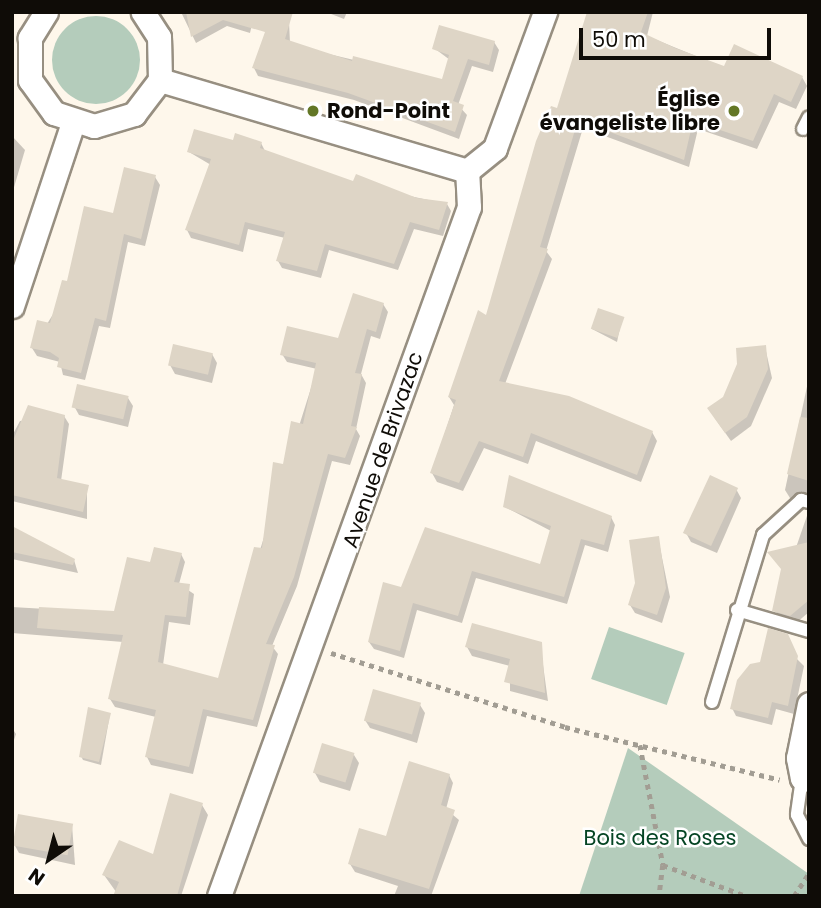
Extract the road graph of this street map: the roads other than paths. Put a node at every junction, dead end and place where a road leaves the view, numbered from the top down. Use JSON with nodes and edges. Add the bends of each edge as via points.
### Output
{"nodes":[{"id":1,"x":46,"y":12,"type":"edge"},
{"id":2,"x":143,"y":12,"type":"edge"},
{"id":3,"x":545,"y":12,"type":"edge"},
{"id":4,"x":21,"y":36,"type":"edge"},
{"id":5,"x":160,"y":80,"type":"junction"},
{"id":6,"x":73,"y":123,"type":"junction"},
{"id":7,"x":467,"y":171,"type":"junction"},
{"id":8,"x":12,"y":306,"type":"edge"},
{"id":9,"x":809,"y":502,"type":"edge"},
{"id":10,"x":737,"y":610,"type":"junction"},
{"id":11,"x":809,"y":631,"type":"edge"},
{"id":12,"x":712,"y":702,"type":"dead end"},
{"id":13,"x":809,"y":704,"type":"edge"},
{"id":14,"x":805,"y":779,"type":"edge"},
{"id":15,"x":809,"y":839,"type":"edge"},
{"id":16,"x":219,"y":896,"type":"edge"}],
"edges":[{"from":1,"to":4,"type":"street"},
{"from":2,"to":5,"type":"street","via":[[159,37]]},
{"from":3,"to":7,"type":"street","via":[[495,148]]},
{"from":4,"to":6,"type":"street","via":[[40,98]]},
{"from":5,"to":6,"type":"street","via":[[150,99],[115,123]]},
{"from":5,"to":7,"type":"street"},
{"from":6,"to":8,"type":"street"},
{"from":7,"to":16,"type":"street","name":"Avenue de Brivazac","via":[[469,207],[314,648]]},
{"from":9,"to":10,"type":"lane","via":[[800,500],[763,535]]},
{"from":10,"to":11,"type":"lane"},
{"from":10,"to":12,"type":"lane"},
{"from":13,"to":14,"type":"street","via":[[798,758]]},
{"from":14,"to":15,"type":"lane","via":[[797,815]]}]}
